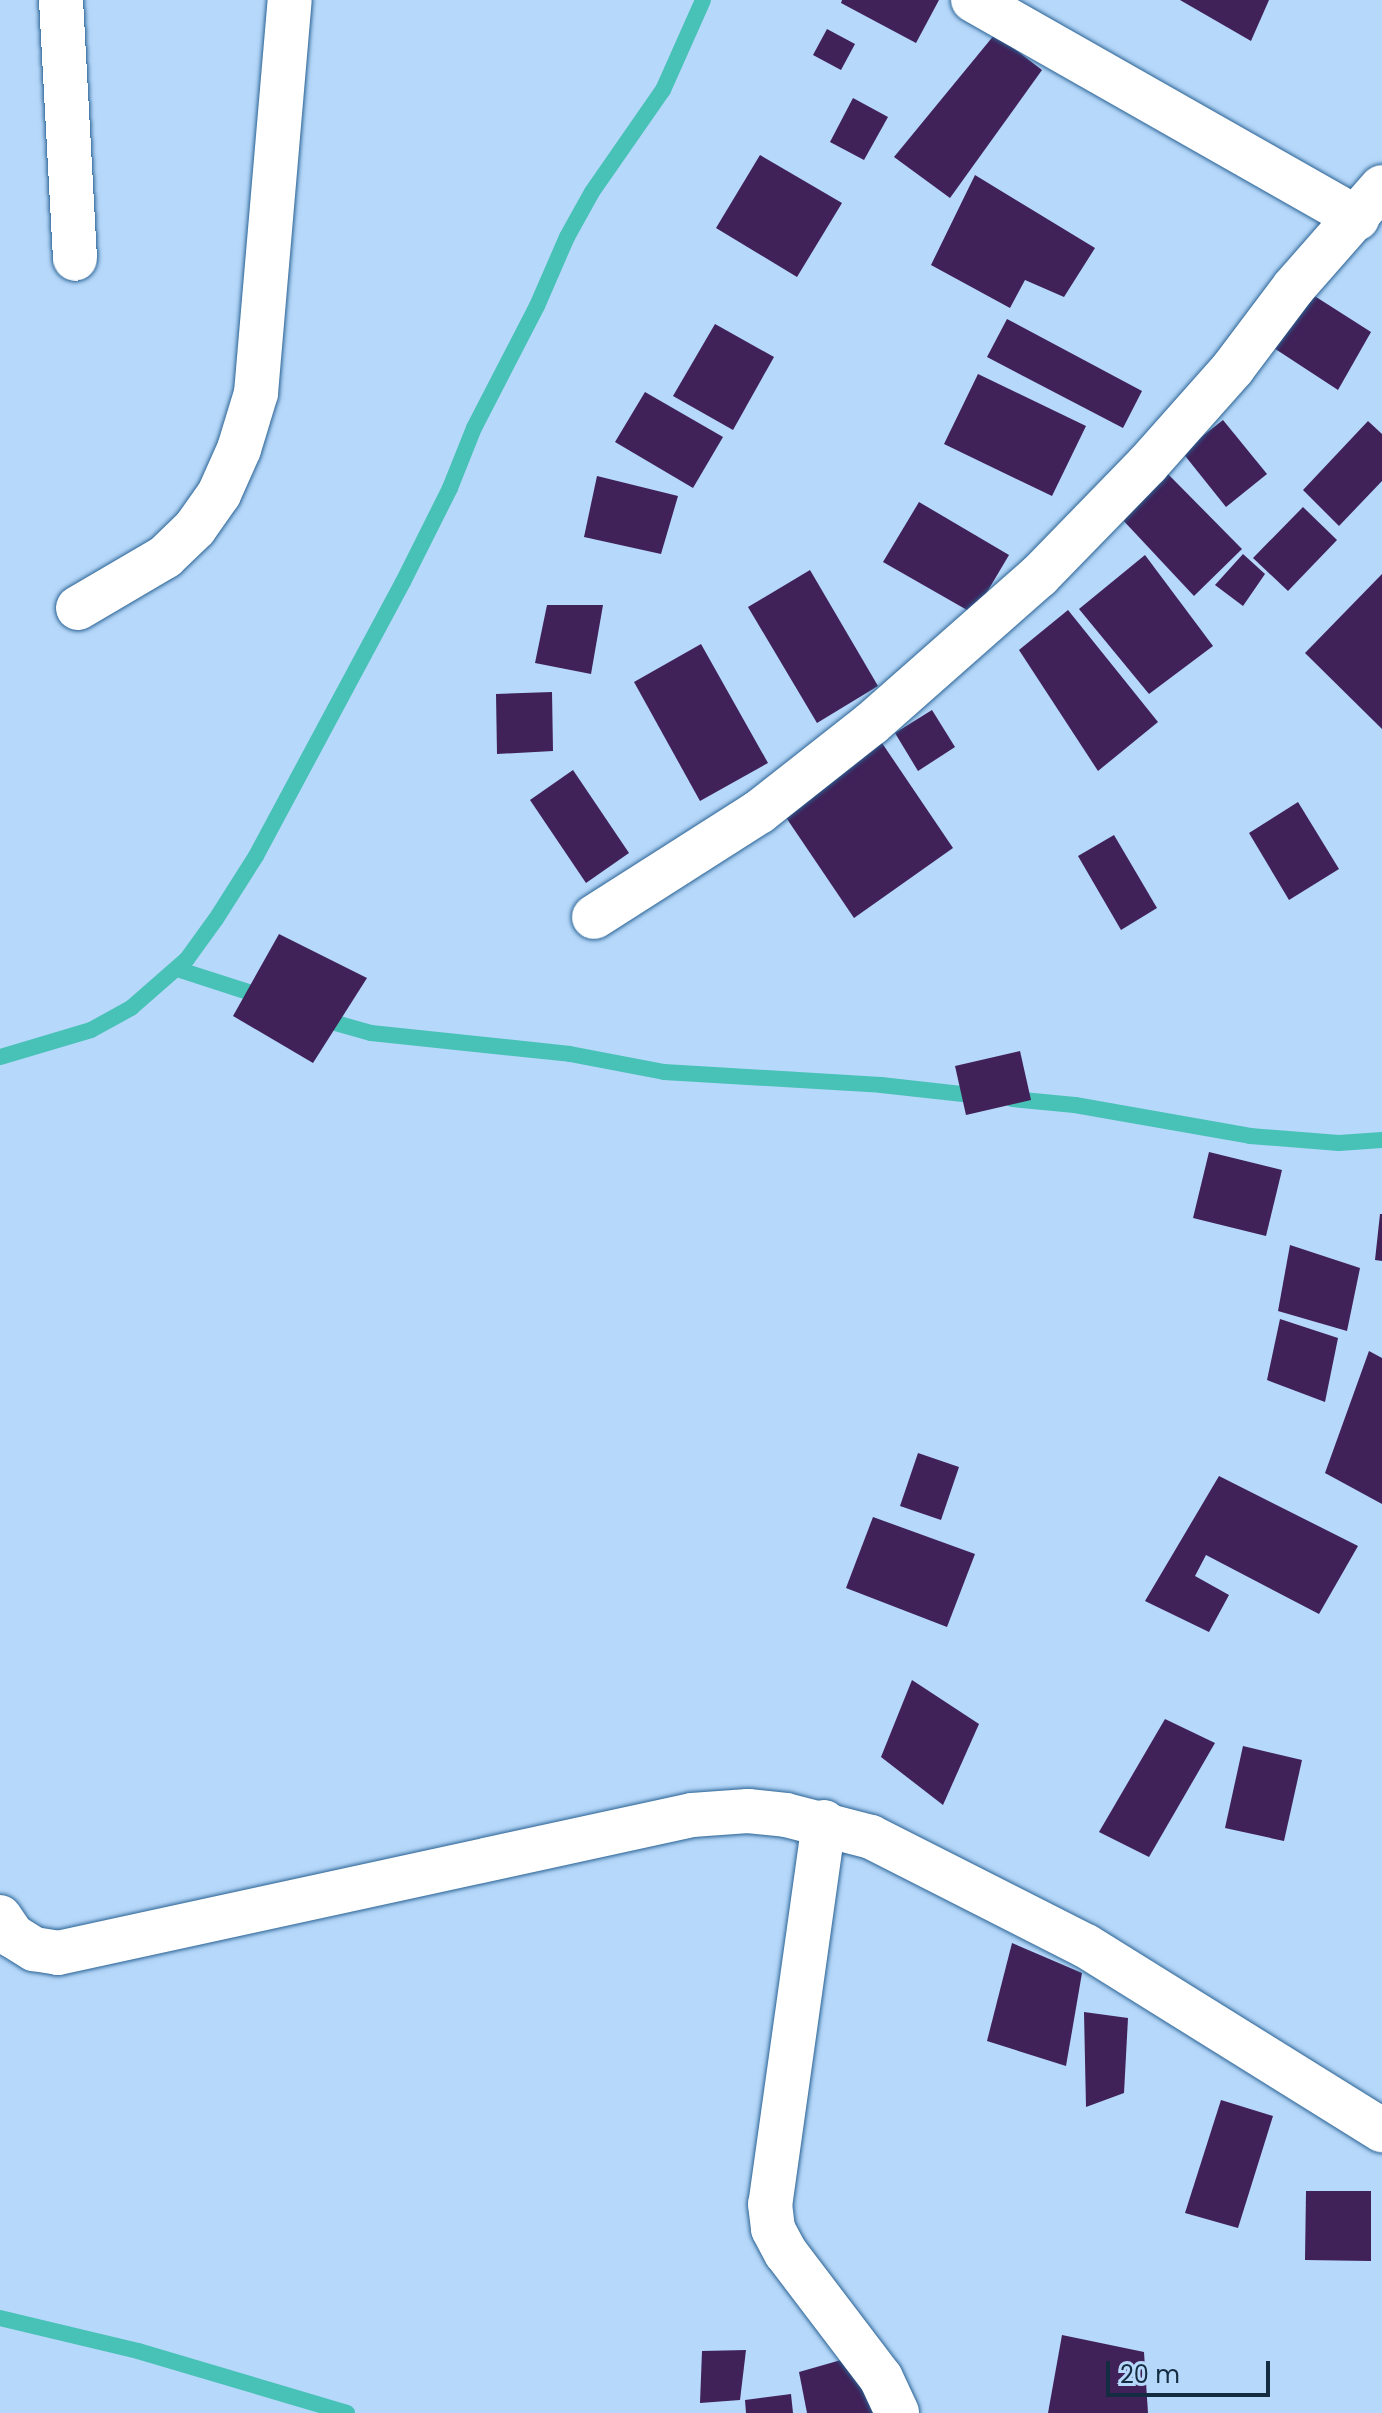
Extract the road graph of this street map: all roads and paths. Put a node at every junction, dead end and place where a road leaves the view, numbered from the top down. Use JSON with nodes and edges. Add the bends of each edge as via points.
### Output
{"nodes":[{"id":1,"x":61,"y":0,"type":"edge"},
{"id":2,"x":290,"y":0,"type":"edge"},
{"id":3,"x":973,"y":0,"type":"edge"},
{"id":4,"x":1369,"y":202,"type":"edge"},
{"id":5,"x":75,"y":259,"type":"dead end"},
{"id":6,"x":78,"y":608,"type":"dead end"},
{"id":7,"x":594,"y":917,"type":"dead end"},
{"id":8,"x":824,"y":1822,"type":"junction"},
{"id":9,"x":0,"y":1917,"type":"edge"},
{"id":10,"x":1382,"y":2130,"type":"edge"},
{"id":11,"x":897,"y":2413,"type":"edge"}],
"edges":[{"from":1,"to":5,"type":"street"},
{"from":2,"to":6,"type":"street","via":[[256,393],[239,449],[219,494],[195,528],[165,557]]},
{"from":3,"to":4,"type":"street"},
{"from":4,"to":7,"type":"street","via":[[1294,287],[1233,368],[1039,576],[871,724],[759,812]]},
{"from":8,"to":9,"type":"street","via":[[748,1811],[692,1815],[58,1953],[34,1949],[13,1936]]},
{"from":8,"to":10,"type":"street","via":[[871,1837],[1086,1946]]},
{"from":8,"to":11,"type":"street","via":[[771,2216],[786,2253],[881,2378]]}]}
